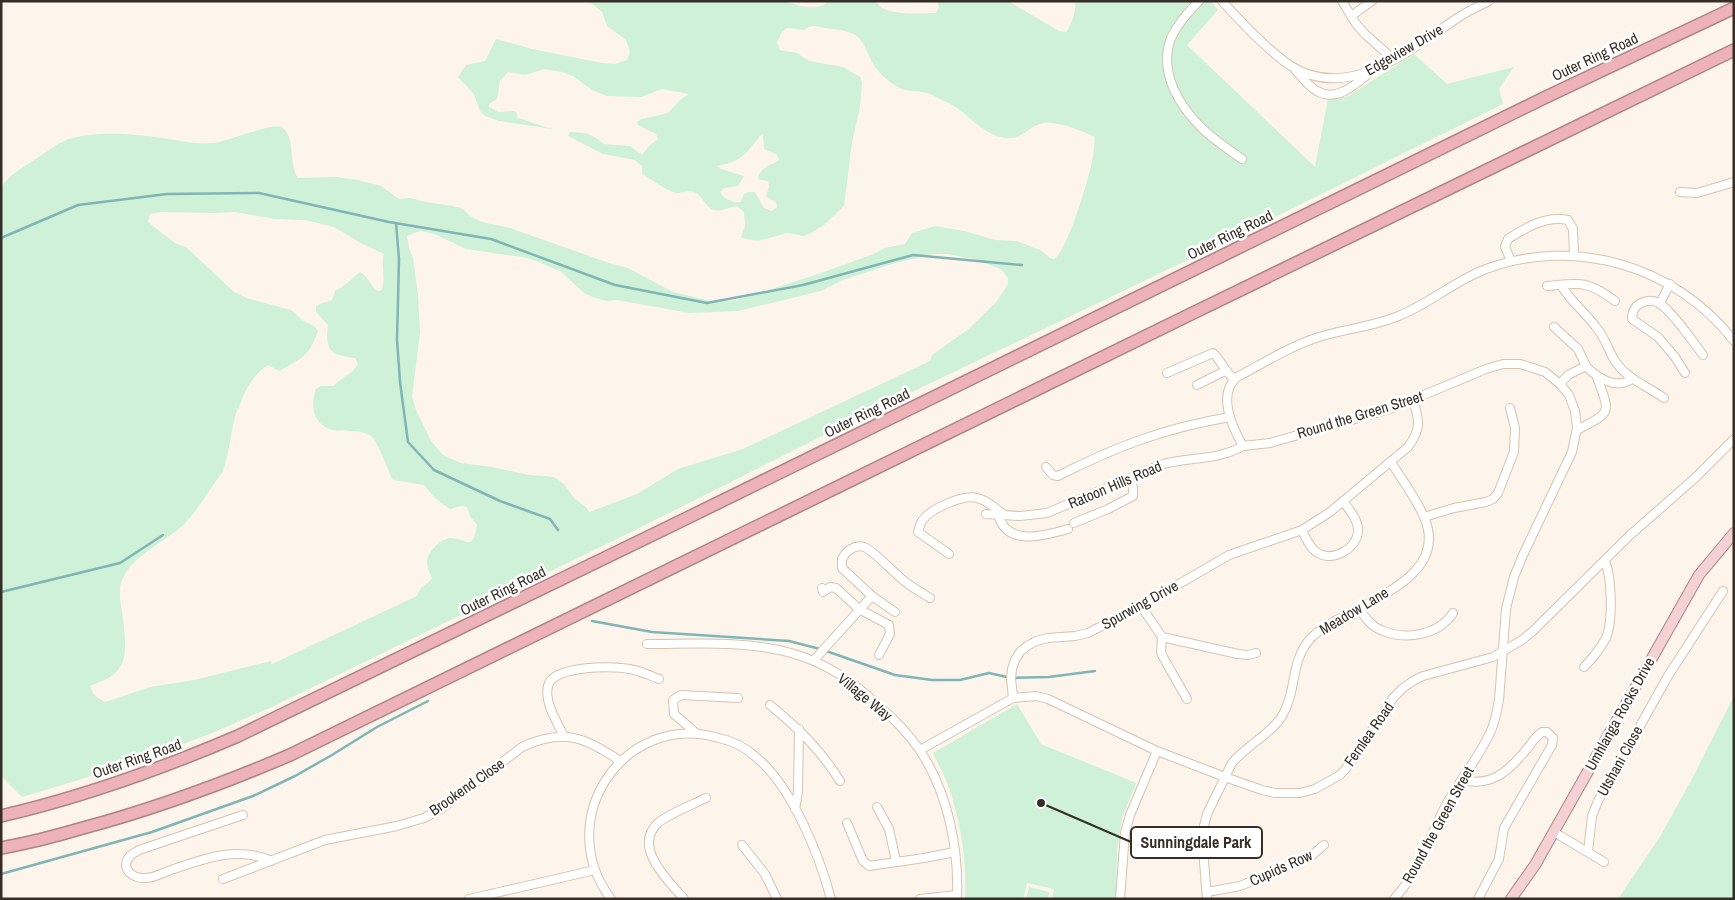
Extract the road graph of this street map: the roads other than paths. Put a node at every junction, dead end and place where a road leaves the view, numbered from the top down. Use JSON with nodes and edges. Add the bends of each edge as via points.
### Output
{"nodes":[{"id":1,"x":1199,"y":1,"type":"edge"},
{"id":2,"x":1222,"y":1,"type":"edge"},
{"id":3,"x":1342,"y":1,"type":"edge"},
{"id":4,"x":1372,"y":1,"type":"edge"},
{"id":5,"x":1489,"y":1,"type":"edge"},
{"id":6,"x":1734,"y":8,"type":"edge"},
{"id":7,"x":1352,"y":16,"type":"junction"},
{"id":8,"x":1734,"y":50,"type":"edge"},
{"id":9,"x":1393,"y":60,"type":"junction"},
{"id":10,"x":1291,"y":66,"type":"junction"},
{"id":11,"x":1375,"y":69,"type":"junction"},
{"id":12,"x":1242,"y":159,"type":"dead end"},
{"id":13,"x":1734,"y":182,"type":"edge"},
{"id":14,"x":1680,"y":192,"type":"dead end"},
{"id":15,"x":1574,"y":255,"type":"junction"},
{"id":16,"x":1511,"y":261,"type":"junction"},
{"id":17,"x":1670,"y":284,"type":"junction"},
{"id":18,"x":1561,"y":285,"type":"junction"},
{"id":19,"x":1547,"y":286,"type":"dead end"},
{"id":20,"x":1615,"y":301,"type":"dead end"},
{"id":21,"x":1660,"y":303,"type":"junction"},
{"id":22,"x":1554,"y":328,"type":"dead end"},
{"id":23,"x":1734,"y":341,"type":"edge"},
{"id":24,"x":1703,"y":355,"type":"dead end"},
{"id":25,"x":1586,"y":366,"type":"junction"},
{"id":26,"x":1225,"y":371,"type":"junction"},
{"id":27,"x":1167,"y":373,"type":"dead end"},
{"id":28,"x":1684,"y":374,"type":"dead end"},
{"id":29,"x":1597,"y":376,"type":"junction"},
{"id":30,"x":1234,"y":379,"type":"junction"},
{"id":31,"x":1632,"y":379,"type":"junction"},
{"id":32,"x":1560,"y":384,"type":"junction"},
{"id":33,"x":1197,"y":385,"type":"dead end"},
{"id":34,"x":1664,"y":398,"type":"dead end"},
{"id":35,"x":1413,"y":401,"type":"junction"},
{"id":36,"x":1510,"y":408,"type":"dead end"},
{"id":37,"x":1230,"y":418,"type":"junction"},
{"id":38,"x":1577,"y":430,"type":"junction"},
{"id":39,"x":1734,"y":439,"type":"edge"},
{"id":40,"x":1243,"y":446,"type":"junction"},
{"id":41,"x":1391,"y":462,"type":"junction"},
{"id":42,"x":1046,"y":467,"type":"dead end"},
{"id":43,"x":1130,"y":478,"type":"junction"},
{"id":44,"x":1343,"y":500,"type":"junction"},
{"id":45,"x":986,"y":514,"type":"dead end"},
{"id":46,"x":1001,"y":514,"type":"junction"},
{"id":47,"x":1424,"y":517,"type":"junction"},
{"id":48,"x":1074,"y":523,"type":"dead end"},
{"id":49,"x":1068,"y":529,"type":"dead end"},
{"id":50,"x":1302,"y":530,"type":"junction"},
{"id":51,"x":1734,"y":533,"type":"edge"},
{"id":52,"x":949,"y":554,"type":"dead end"},
{"id":53,"x":1605,"y":561,"type":"junction"},
{"id":54,"x":822,"y":588,"type":"dead end"},
{"id":55,"x":1723,"y":592,"type":"dead end"},
{"id":56,"x":872,"y":596,"type":"junction"},
{"id":57,"x":930,"y":598,"type":"dead end"},
{"id":58,"x":1141,"y":606,"type":"junction"},
{"id":59,"x":1359,"y":608,"type":"junction"},
{"id":60,"x":859,"y":610,"type":"junction"},
{"id":61,"x":895,"y":612,"type":"dead end"},
{"id":62,"x":1453,"y":613,"type":"dead end"},
{"id":63,"x":1162,"y":636,"type":"junction"},
{"id":64,"x":647,"y":644,"type":"dead end"},
{"id":65,"x":1504,"y":651,"type":"junction"},
{"id":66,"x":1256,"y":653,"type":"dead end"},
{"id":67,"x":879,"y":655,"type":"dead end"},
{"id":68,"x":814,"y":660,"type":"junction"},
{"id":69,"x":1584,"y":667,"type":"dead end"},
{"id":70,"x":659,"y":679,"type":"dead end"},
{"id":71,"x":738,"y":698,"type":"dead end"},
{"id":72,"x":1013,"y":698,"type":"junction"},
{"id":73,"x":1187,"y":699,"type":"dead end"},
{"id":74,"x":770,"y":705,"type":"dead end"},
{"id":75,"x":799,"y":729,"type":"junction"},
{"id":76,"x":696,"y":733,"type":"junction"},
{"id":77,"x":564,"y":737,"type":"junction"},
{"id":78,"x":920,"y":750,"type":"junction"},
{"id":79,"x":1157,"y":751,"type":"junction"},
{"id":80,"x":620,"y":761,"type":"junction"},
{"id":81,"x":1225,"y":776,"type":"junction"},
{"id":82,"x":1462,"y":780,"type":"junction"},
{"id":83,"x":840,"y":781,"type":"dead end"},
{"id":84,"x":706,"y":798,"type":"dead end"},
{"id":85,"x":877,"y":807,"type":"dead end"},
{"id":86,"x":795,"y":809,"type":"junction"},
{"id":87,"x":243,"y":815,"type":"dead end"},
{"id":88,"x":1,"y":816,"type":"edge"},
{"id":89,"x":847,"y":823,"type":"dead end"},
{"id":90,"x":1554,"y":832,"type":"junction"},
{"id":91,"x":742,"y":845,"type":"dead end"},
{"id":92,"x":1324,"y":845,"type":"dead end"},
{"id":93,"x":1,"y":848,"type":"edge"},
{"id":94,"x":955,"y":852,"type":"junction"},
{"id":95,"x":1588,"y":852,"type":"junction"},
{"id":96,"x":271,"y":861,"type":"junction"},
{"id":97,"x":896,"y":861,"type":"junction"},
{"id":98,"x":1604,"y":862,"type":"dead end"},
{"id":99,"x":595,"y":870,"type":"junction"},
{"id":100,"x":223,"y":879,"type":"dead end"},
{"id":101,"x":1207,"y":895,"type":"edge"},
{"id":102,"x":957,"y":897,"type":"edge"},
{"id":103,"x":469,"y":899,"type":"edge"},
{"id":104,"x":611,"y":899,"type":"edge"},
{"id":105,"x":684,"y":899,"type":"edge"},
{"id":106,"x":777,"y":899,"type":"edge"},
{"id":107,"x":831,"y":899,"type":"edge"},
{"id":108,"x":920,"y":899,"type":"edge"},
{"id":109,"x":1120,"y":899,"type":"edge"},
{"id":110,"x":1394,"y":899,"type":"edge"},
{"id":111,"x":1478,"y":899,"type":"edge"},
{"id":112,"x":1511,"y":899,"type":"edge"}],
"edges":[{"from":1,"to":12,"type":"street","via":[[1172,38],[1167,68],[1185,110],[1205,131]]},
{"from":2,"to":10,"type":"street","name":"Edgeview Drive"},
{"from":3,"to":7,"type":"street"},
{"from":4,"to":7,"type":"street"},
{"from":5,"to":9,"type":"street","name":"Edgeview Drive"},
{"from":6,"to":88,"type":"highway","name":"Outer Ring Road","via":[[1537,101],[238,736],[139,776]]},
{"from":7,"to":9,"type":"street","via":[[1365,34]]},
{"from":8,"to":93,"type":"highway","via":[[290,755],[211,788],[141,812]]},
{"from":9,"to":11,"type":"street","name":"Edgeview Drive"},
{"from":10,"to":11,"type":"street","name":"Edgeview Drive","via":[[1307,74],[1336,79],[1359,76]]},
{"from":10,"to":11,"type":"street","via":[[1316,91],[1333,94],[1348,90]]},
{"from":13,"to":14,"type":"street","via":[[1698,193]]},
{"from":15,"to":16,"type":"street"},
{"from":15,"to":16,"type":"street","via":[[1573,228],[1568,220],[1559,219],[1531,225],[1508,239],[1505,247]]},
{"from":15,"to":17,"type":"street","via":[[1621,263]]},
{"from":16,"to":30,"type":"street","via":[[1484,270],[1398,316],[1304,343]]},
{"from":17,"to":21,"type":"street"},
{"from":17,"to":23,"type":"street","via":[[1708,312]]},
{"from":18,"to":19,"type":"street"},
{"from":18,"to":20,"type":"street","via":[[1593,286]]},
{"from":18,"to":31,"type":"street","via":[[1598,329],[1614,360]]},
{"from":21,"to":24,"type":"street"},
{"from":21,"to":28,"type":"street","via":[[1652,300],[1640,303],[1633,311],[1632,319],[1658,337]]},
{"from":22,"to":25,"type":"street","via":[[1578,349]]},
{"from":25,"to":29,"type":"street"},
{"from":25,"to":32,"type":"street","via":[[1568,375]]},
{"from":26,"to":27,"type":"street","via":[[1213,354]]},
{"from":26,"to":30,"type":"street"},
{"from":26,"to":33,"type":"street"},
{"from":29,"to":31,"type":"street","via":[[1619,384]]},
{"from":29,"to":38,"type":"street","via":[[1607,408],[1601,417]]},
{"from":30,"to":37,"type":"street","via":[[1227,401]]},
{"from":31,"to":34,"type":"street"},
{"from":32,"to":35,"type":"street","name":"Round the Green Street","via":[[1537,368],[1503,364]]},
{"from":32,"to":38,"type":"street","name":"Round the Green Street","via":[[1573,403]]},
{"from":35,"to":40,"type":"street","name":"Round the Green Street","via":[[1270,443]]},
{"from":35,"to":41,"type":"street","name":"Spurwing Drive","via":[[1418,419],[1415,436]]},
{"from":36,"to":47,"type":"street","via":[[1515,428],[1514,452],[1498,493],[1486,502]]},
{"from":37,"to":40,"type":"street"},
{"from":37,"to":42,"type":"street","via":[[1155,434],[1099,455],[1058,476]]},
{"from":38,"to":65,"type":"street","name":"Round the Green Street","via":[[1572,452],[1514,577],[1506,608]]},
{"from":39,"to":53,"type":"street","name":"Fernlea Road"},
{"from":40,"to":43,"type":"street","name":"Ratoon Hills Road","via":[[1216,456],[1163,464]]},
{"from":41,"to":44,"type":"street","name":"Spurwing Drive"},
{"from":41,"to":47,"type":"street","name":"Meadow Lane"},
{"from":43,"to":46,"type":"street","name":"Ratoon Hills Road","via":[[1047,514]]},
{"from":43,"to":48,"type":"street","via":[[1134,488],[1132,496]]},
{"from":44,"to":50,"type":"street","name":"Spurwing Drive"},
{"from":44,"to":50,"type":"street","via":[[1355,517],[1358,532],[1349,548],[1333,556],[1324,556],[1312,547]]},
{"from":45,"to":46,"type":"street","name":"Ratoon Hills Road"},
{"from":46,"to":49,"type":"street","via":[[1002,526],[1014,534],[1044,536]]},
{"from":46,"to":52,"type":"street","via":[[983,500],[968,496],[936,510],[922,521],[918,532]]},
{"from":47,"to":59,"type":"street","name":"Meadow Lane","via":[[1429,538],[1424,561],[1409,578]]},
{"from":50,"to":58,"type":"street","name":"Spurwing Drive","via":[[1229,555]]},
{"from":51,"to":90,"type":"main road","name":"Umhlanga Rocks Drive","via":[[1699,575]]},
{"from":53,"to":65,"type":"street","name":"Fernlea Road","via":[[1533,632]]},
{"from":53,"to":69,"type":"street","via":[[1610,579],[1609,629],[1602,646]]},
{"from":54,"to":60,"type":"street","via":[[823,592],[836,588]]},
{"from":55,"to":95,"type":"street","name":"Utshani Close","via":[[1668,676],[1594,810]]},
{"from":56,"to":57,"type":"street","via":[[842,568],[842,559],[851,548],[870,550],[885,566]]},
{"from":56,"to":60,"type":"street"},
{"from":56,"to":61,"type":"street"},
{"from":58,"to":63,"type":"street"},
{"from":58,"to":72,"type":"street","name":"Spurwing Drive","via":[[1088,633],[1048,638],[1027,646],[1020,652],[1012,669]]},
{"from":59,"to":62,"type":"street","via":[[1365,618],[1381,630],[1404,636],[1443,625]]},
{"from":59,"to":81,"type":"street","name":"Meadow Lane","via":[[1309,640],[1298,658],[1282,717],[1238,756]]},
{"from":60,"to":67,"type":"street","via":[[890,628]]},
{"from":60,"to":68,"type":"street"},
{"from":63,"to":66,"type":"street","via":[[1238,654]]},
{"from":63,"to":73,"type":"street","via":[[1161,652]]},
{"from":64,"to":68,"type":"street","name":"Village Way","via":[[762,646]]},
{"from":65,"to":81,"type":"street","name":"Fernlea Road","via":[[1423,676],[1403,688],[1350,764],[1340,775],[1315,789],[1275,793]]},
{"from":65,"to":82,"type":"street","name":"Round the Green Street","via":[[1496,717]]},
{"from":68,"to":78,"type":"street","name":"Village Way","via":[[871,697]]},
{"from":70,"to":77,"type":"street","via":[[619,667],[555,675],[549,680],[548,701]]},
{"from":71,"to":76,"type":"street","via":[[681,695],[673,700],[674,714]]},
{"from":72,"to":78,"type":"street","name":"Fernlea Road"},
{"from":72,"to":79,"type":"street","name":"Fernlea Road","via":[[1036,696],[1048,699]]},
{"from":74,"to":75,"type":"street"},
{"from":75,"to":83,"type":"street"},
{"from":75,"to":86,"type":"street"},
{"from":76,"to":80,"type":"street","via":[[652,741]]},
{"from":76,"to":86,"type":"street","via":[[726,740],[755,756],[772,773]]},
{"from":77,"to":80,"type":"street","name":"Brookend Close","via":[[592,744]]},
{"from":77,"to":96,"type":"street","name":"Brookend Close","via":[[537,740],[522,748],[441,809],[424,818],[325,840]]},
{"from":78,"to":94,"type":"street","name":"Village Way","via":[[943,801]]},
{"from":79,"to":81,"type":"street","name":"Fernlea Road"},
{"from":79,"to":109,"type":"street","via":[[1125,833]]},
{"from":80,"to":99,"type":"street","via":[[600,788],[590,820],[589,844]]},
{"from":81,"to":101,"type":"street","name":"Meadow Lane","via":[[1207,814],[1202,837]]},
{"from":82,"to":110,"type":"street","name":"Round the Green Street","via":[[1446,805],[1418,866]]},
{"from":82,"to":111,"type":"street","via":[[1482,782],[1500,775],[1542,732],[1553,738],[1504,828],[1499,859]]},
{"from":84,"to":105,"type":"street","via":[[658,823],[648,842],[654,862]]},
{"from":85,"to":97,"type":"street","via":[[889,829]]},
{"from":86,"to":107,"type":"street","via":[[812,844]]},
{"from":87,"to":96,"type":"street","via":[[139,850],[127,861],[127,870],[137,878],[146,878],[239,853]]},
{"from":89,"to":97,"type":"street","via":[[866,864],[874,866]]},
{"from":90,"to":95,"type":"street"},
{"from":90,"to":112,"type":"main road","name":"Umhlanga Rocks Drive","via":[[1536,865]]},
{"from":91,"to":106,"type":"street","via":[[765,874]]},
{"from":92,"to":101,"type":"street","name":"Cupids Row","via":[[1311,856],[1240,886]]},
{"from":94,"to":97,"type":"street"},
{"from":94,"to":102,"type":"street","name":"Village Way"},
{"from":95,"to":98,"type":"street"},
{"from":96,"to":100,"type":"street","name":"Brookend Close"},
{"from":99,"to":103,"type":"street"},
{"from":99,"to":104,"type":"street"},
{"from":102,"to":108,"type":"street"}]}
